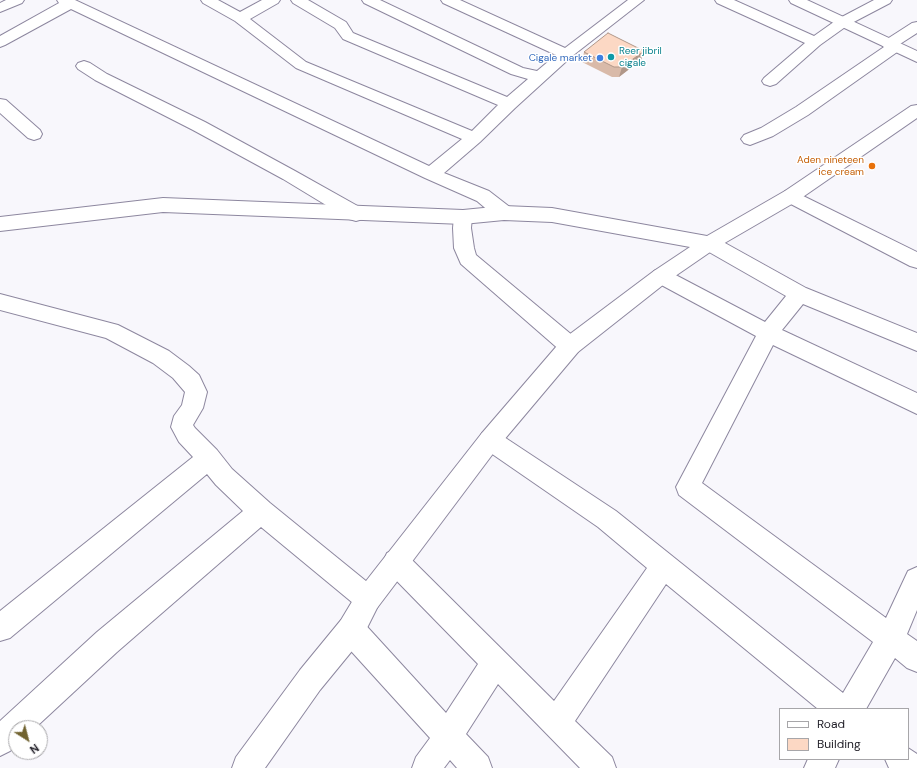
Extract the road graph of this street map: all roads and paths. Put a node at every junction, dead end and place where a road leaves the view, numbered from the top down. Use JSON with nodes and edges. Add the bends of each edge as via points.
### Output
{"nodes":[{"id":1,"x":17,"y":0,"type":"edge"},
{"id":2,"x":97,"y":0,"type":"edge"},
{"id":3,"x":208,"y":0,"type":"edge"},
{"id":4,"x":273,"y":0,"type":"edge"},
{"id":5,"x":298,"y":0,"type":"edge"},
{"id":6,"x":369,"y":0,"type":"edge"},
{"id":7,"x":448,"y":0,"type":"edge"},
{"id":8,"x":722,"y":0,"type":"edge"},
{"id":9,"x":796,"y":0,"type":"edge"},
{"id":10,"x":885,"y":0,"type":"edge"},
{"id":11,"x":627,"y":3,"type":"edge"},
{"id":12,"x":72,"y":4,"type":"edge"},
{"id":13,"x":0,"y":8,"type":"edge"},
{"id":14,"x":240,"y":18,"type":"junction"},
{"id":15,"x":843,"y":22,"type":"junction"},
{"id":16,"x":917,"y":26,"type":"edge"},
{"id":17,"x":0,"y":42,"type":"edge"},
{"id":18,"x":815,"y":42,"type":"junction"},
{"id":19,"x":892,"y":45,"type":"junction"},
{"id":20,"x":566,"y":54,"type":"junction"},
{"id":21,"x":917,"y":57,"type":"edge"},
{"id":22,"x":84,"y":66,"type":"dead end"},
{"id":23,"x":539,"y":77,"type":"junction"},
{"id":24,"x":770,"y":81,"type":"dead end"},
{"id":25,"x":0,"y":104,"type":"edge"},
{"id":26,"x":509,"y":104,"type":"junction"},
{"id":27,"x":917,"y":110,"type":"edge"},
{"id":28,"x":34,"y":134,"type":"dead end"},
{"id":29,"x":474,"y":138,"type":"junction"},
{"id":30,"x":750,"y":139,"type":"dead end"},
{"id":31,"x":431,"y":174,"type":"junction"},
{"id":32,"x":791,"y":196,"type":"junction"},
{"id":33,"x":504,"y":213,"type":"junction"},
{"id":34,"x":356,"y":214,"type":"junction"},
{"id":35,"x":463,"y":217,"type":"junction"},
{"id":36,"x":0,"y":224,"type":"edge"},
{"id":37,"x":708,"y":243,"type":"junction"},
{"id":38,"x":917,"y":261,"type":"edge"},
{"id":39,"x":661,"y":276,"type":"junction"},
{"id":40,"x":799,"y":294,"type":"junction"},
{"id":41,"x":0,"y":302,"type":"edge"},
{"id":42,"x":768,"y":333,"type":"junction"},
{"id":43,"x":917,"y":342,"type":"edge"},
{"id":44,"x":570,"y":346,"type":"junction"},
{"id":45,"x":917,"y":404,"type":"edge"},
{"id":46,"x":490,"y":440,"type":"junction"},
{"id":47,"x":209,"y":458,"type":"junction"},
{"id":48,"x":261,"y":511,"type":"junction"},
{"id":49,"x":396,"y":562,"type":"junction"},
{"id":50,"x":664,"y":565,"type":"junction"},
{"id":51,"x":917,"y":580,"type":"edge"},
{"id":52,"x":368,"y":599,"type":"junction"},
{"id":53,"x":0,"y":628,"type":"edge"},
{"id":54,"x":351,"y":630,"type":"junction"},
{"id":55,"x":891,"y":638,"type":"junction"},
{"id":56,"x":917,"y":658,"type":"edge"},
{"id":57,"x":496,"y":662,"type":"junction"},
{"id":58,"x":839,"y":708,"type":"edge"},
{"id":59,"x":851,"y":708,"type":"edge"},
{"id":60,"x":556,"y":723,"type":"junction"},
{"id":61,"x":447,"y":736,"type":"junction"},
{"id":62,"x":0,"y":741,"type":"edge"},
{"id":63,"x":901,"y":760,"type":"edge"},
{"id":64,"x":247,"y":768,"type":"edge"},
{"id":65,"x":427,"y":768,"type":"edge"},
{"id":66,"x":477,"y":768,"type":"edge"},
{"id":67,"x":601,"y":768,"type":"edge"},
{"id":68,"x":911,"y":768,"type":"edge"}],
"edges":[{"from":1,"to":13,"type":"street"},
{"from":2,"to":12,"type":"street"},
{"from":3,"to":14,"type":"street"},
{"from":4,"to":14,"type":"street"},
{"from":5,"to":26,"type":"street","via":[[341,25],[348,36]]},
{"from":6,"to":23,"type":"street","via":[[517,70]]},
{"from":7,"to":20,"type":"street"},
{"from":8,"to":18,"type":"street"},
{"from":9,"to":15,"type":"street"},
{"from":10,"to":15,"type":"street"},
{"from":11,"to":20,"type":"street"},
{"from":12,"to":17,"type":"street"},
{"from":12,"to":31,"type":"street"},
{"from":14,"to":29,"type":"street","via":[[301,64]]},
{"from":15,"to":18,"type":"street"},
{"from":15,"to":19,"type":"street"},
{"from":16,"to":19,"type":"street"},
{"from":18,"to":24,"type":"street"},
{"from":19,"to":21,"type":"street"},
{"from":19,"to":30,"type":"street","via":[[802,111]]},
{"from":20,"to":23,"type":"street"},
{"from":22,"to":34,"type":"street","via":[[282,171]]},
{"from":23,"to":26,"type":"street"},
{"from":25,"to":28,"type":"street"},
{"from":26,"to":29,"type":"street"},
{"from":27,"to":32,"type":"street"},
{"from":29,"to":31,"type":"street"},
{"from":31,"to":33,"type":"street","via":[[483,196]]},
{"from":32,"to":37,"type":"street"},
{"from":32,"to":38,"type":"street"},
{"from":33,"to":35,"type":"street"},
{"from":33,"to":37,"type":"street","via":[[552,215]]},
{"from":34,"to":35,"type":"street"},
{"from":34,"to":36,"type":"street","via":[[162,205]]},
{"from":35,"to":44,"type":"street","via":[[464,248],[468,259]]},
{"from":37,"to":39,"type":"street"},
{"from":37,"to":40,"type":"street"},
{"from":39,"to":42,"type":"street"},
{"from":39,"to":44,"type":"street"},
{"from":40,"to":42,"type":"street"},
{"from":40,"to":43,"type":"street"},
{"from":41,"to":47,"type":"street","via":[[112,331],[161,357],[181,372],[196,392],[192,408],[182,427]]},
{"from":42,"to":45,"type":"street"},
{"from":42,"to":55,"type":"street","via":[[688,487]]},
{"from":44,"to":46,"type":"street"},
{"from":46,"to":49,"type":"street"},
{"from":46,"to":50,"type":"street","via":[[607,519]]},
{"from":47,"to":48,"type":"street","via":[[224,477]]},
{"from":47,"to":53,"type":"street"},
{"from":48,"to":52,"type":"street"},
{"from":48,"to":62,"type":"street","via":[[107,642]]},
{"from":49,"to":52,"type":"street"},
{"from":49,"to":57,"type":"street"},
{"from":50,"to":58,"type":"street"},
{"from":50,"to":60,"type":"street"},
{"from":51,"to":55,"type":"street"},
{"from":52,"to":54,"type":"street"},
{"from":54,"to":61,"type":"street"},
{"from":54,"to":64,"type":"street","via":[[310,680]]},
{"from":55,"to":56,"type":"street"},
{"from":55,"to":59,"type":"street"},
{"from":57,"to":60,"type":"street"},
{"from":57,"to":61,"type":"street"},
{"from":60,"to":67,"type":"street"},
{"from":61,"to":65,"type":"street"},
{"from":61,"to":66,"type":"street"},
{"from":63,"to":68,"type":"street"}]}
